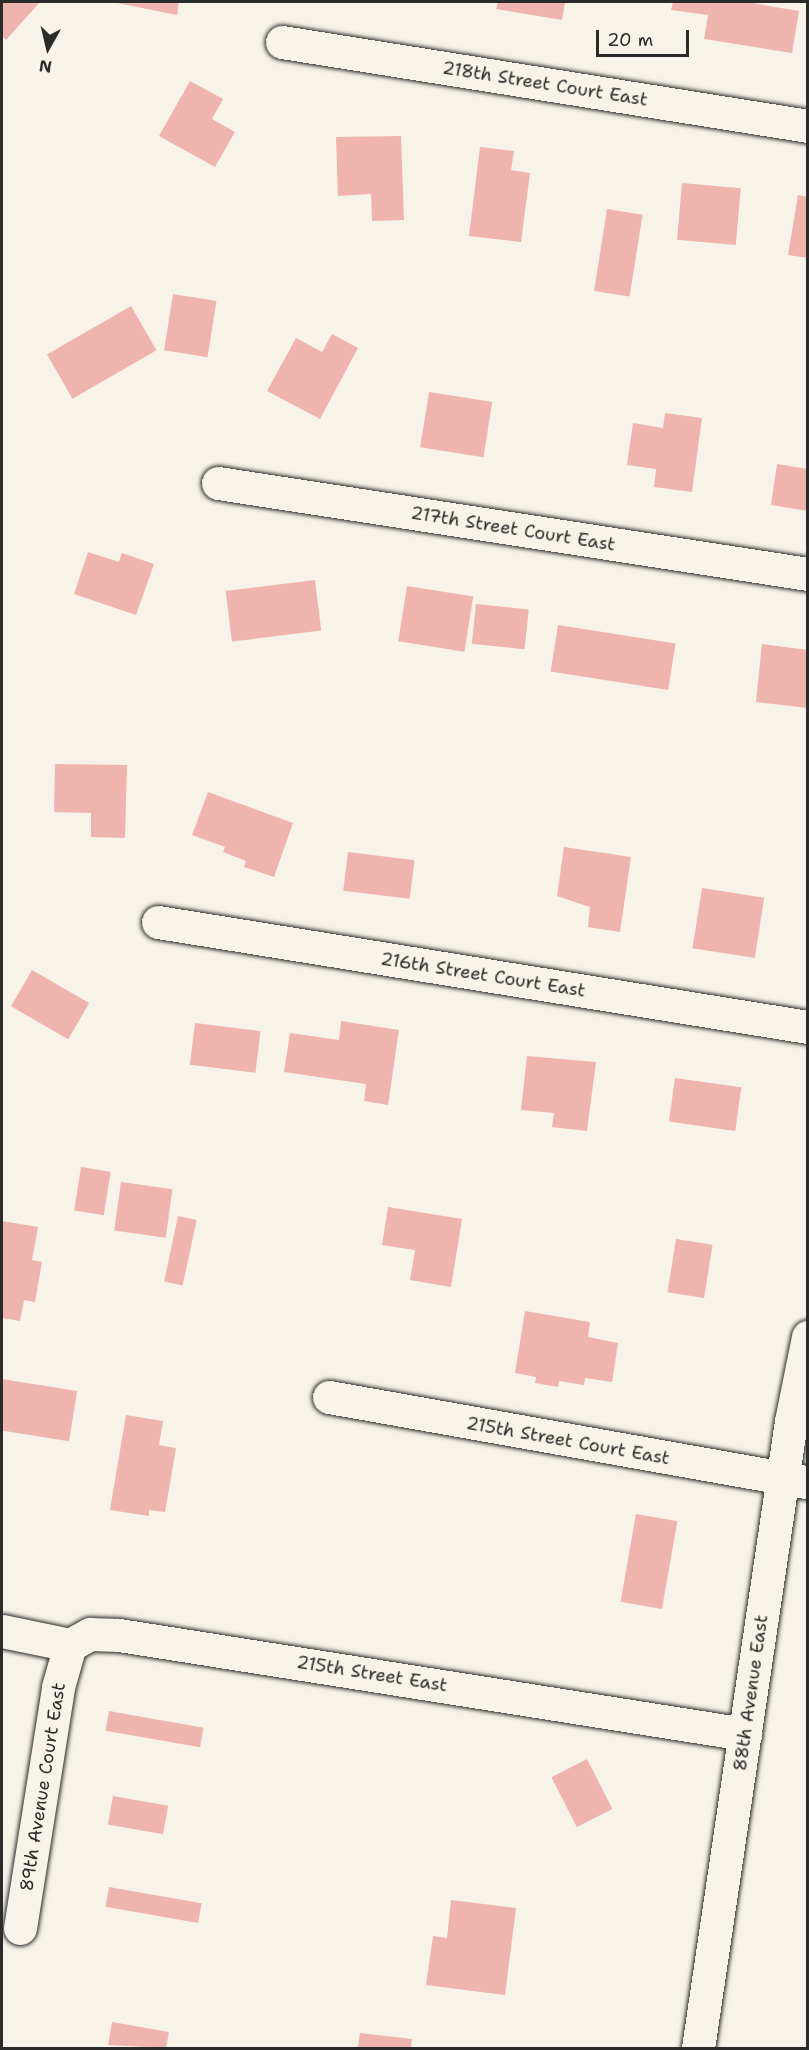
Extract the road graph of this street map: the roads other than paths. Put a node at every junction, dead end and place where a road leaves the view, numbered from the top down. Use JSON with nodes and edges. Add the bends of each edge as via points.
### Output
{"nodes":[{"id":1,"x":282,"y":42,"type":"dead end"},
{"id":2,"x":807,"y":126,"type":"edge"},
{"id":3,"x":218,"y":483,"type":"dead end"},
{"id":4,"x":807,"y":574,"type":"edge"},
{"id":5,"x":158,"y":922,"type":"dead end"},
{"id":6,"x":807,"y":1027,"type":"edge"},
{"id":7,"x":807,"y":1337,"type":"edge"},
{"id":8,"x":330,"y":1397,"type":"dead end"},
{"id":9,"x":795,"y":1481,"type":"edge"},
{"id":10,"x":2,"y":1631,"type":"edge"},
{"id":11,"x":70,"y":1645,"type":"junction"},
{"id":12,"x":745,"y":1734,"type":"junction"},
{"id":13,"x":20,"y":1928,"type":"dead end"},
{"id":14,"x":698,"y":2049,"type":"edge"}],
"edges":[{"from":1,"to":2,"type":"street","name":"218th Street Court East"},
{"from":3,"to":4,"type":"street","name":"217th Street Court East"},
{"from":5,"to":6,"type":"street","name":"216th Street Court East"},
{"from":7,"to":9,"type":"street","name":"88th Avenue East"},
{"from":8,"to":9,"type":"street","name":"215th Street Court East"},
{"from":9,"to":12,"type":"street","name":"88th Avenue East"},
{"from":10,"to":11,"type":"street"},
{"from":11,"to":12,"type":"street","name":"215th Street East","via":[[90,1634],[119,1635]]},
{"from":11,"to":13,"type":"street","name":"89th Avenue Court East","via":[[58,1687]]},
{"from":12,"to":14,"type":"street","name":"88th Avenue East"}]}
